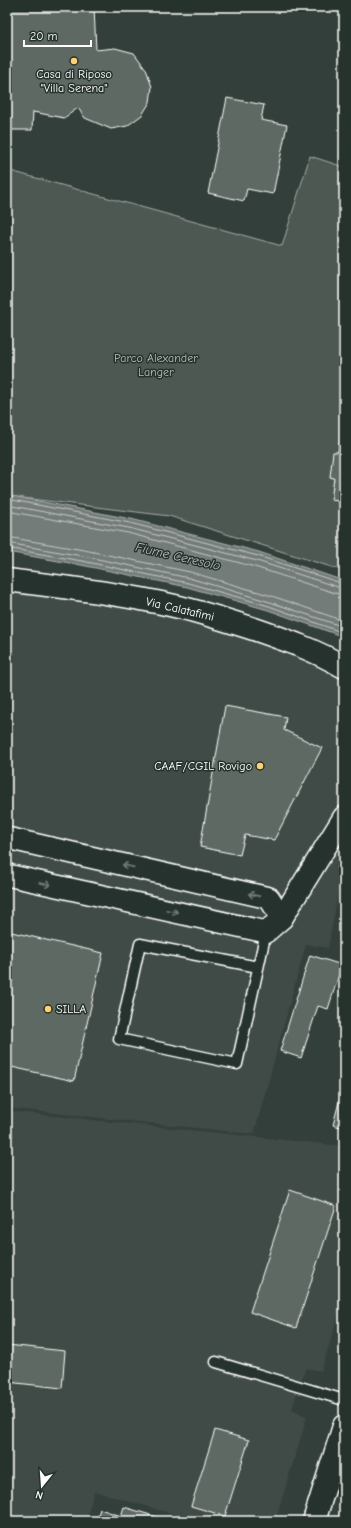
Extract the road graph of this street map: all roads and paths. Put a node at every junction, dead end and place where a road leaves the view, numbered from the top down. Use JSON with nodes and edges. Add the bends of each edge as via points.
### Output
{"nodes":[{"id":1,"x":7,"y":580,"type":"edge"},
{"id":2,"x":344,"y":667,"type":"edge"},
{"id":3,"x":344,"y":817,"type":"edge"},
{"id":4,"x":7,"y":838,"type":"edge"},
{"id":5,"x":7,"y":875,"type":"edge"},
{"id":6,"x":282,"y":918,"type":"junction"},
{"id":7,"x":266,"y":932,"type":"junction"},
{"id":8,"x":258,"y":968,"type":"junction"},
{"id":9,"x":216,"y":1362,"type":"dead end"},
{"id":10,"x":344,"y":1400,"type":"edge"},
{"id":11,"x":344,"y":1426,"type":"edge"},
{"id":12,"x":314,"y":1521,"type":"edge"}],
"edges":[{"from":1,"to":2,"type":"main road","name":"Via Calatafimi","via":[[178,606],[303,646]]},
{"from":3,"to":6,"type":"street"},
{"from":6,"to":4,"type":"street","one_way":true,"via":[[269,898]]},
{"from":5,"to":7,"type":"street","one_way":true},
{"from":6,"to":7,"type":"street"},
{"from":7,"to":8,"type":"lane"},
{"from":8,"to":8,"type":"lane","via":[[237,1064],[119,1040],[140,944]]},
{"from":9,"to":10,"type":"lane"},
{"from":11,"to":12,"type":"main road"}]}
